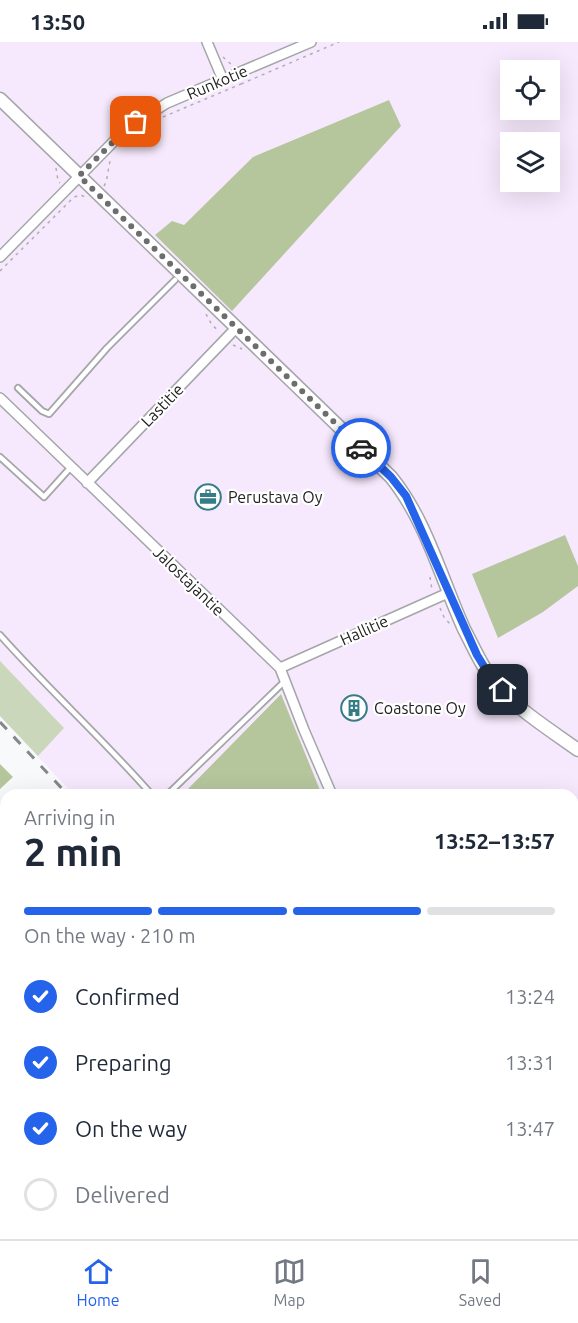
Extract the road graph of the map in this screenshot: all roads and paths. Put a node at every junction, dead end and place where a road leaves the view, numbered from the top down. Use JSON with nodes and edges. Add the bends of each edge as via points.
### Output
{"nodes":[{"id":1,"x":207,"y":42,"type":"edge"},
{"id":2,"x":311,"y":42,"type":"edge"},
{"id":3,"x":339,"y":42,"type":"edge"},
{"id":4,"x":222,"y":55,"type":"dead end"},
{"id":5,"x":236,"y":74,"type":"junction"},
{"id":6,"x":223,"y":80,"type":"junction"},
{"id":7,"x":241,"y":84,"type":"junction"},
{"id":8,"x":0,"y":99,"type":"edge"},
{"id":9,"x":162,"y":118,"type":"dead end"},
{"id":10,"x":114,"y":154,"type":"dead end"},
{"id":11,"x":56,"y":166,"type":"dead end"},
{"id":12,"x":79,"y":176,"type":"junction"},
{"id":13,"x":66,"y":189,"type":"junction"},
{"id":14,"x":97,"y":192,"type":"junction"},
{"id":15,"x":0,"y":257,"type":"edge"},
{"id":16,"x":0,"y":272,"type":"edge"},
{"id":17,"x":175,"y":280,"type":"dead end"},
{"id":18,"x":202,"y":306,"type":"dead end"},
{"id":19,"x":237,"y":327,"type":"junction"},
{"id":20,"x":226,"y":338,"type":"junction"},
{"id":21,"x":249,"y":351,"type":"dead end"},
{"id":22,"x":18,"y":388,"type":"dead end"},
{"id":23,"x":2,"y":404,"type":"edge"},
{"id":24,"x":0,"y":457,"type":"edge"},
{"id":25,"x":71,"y":467,"type":"junction"},
{"id":26,"x":87,"y":483,"type":"junction"},
{"id":27,"x":430,"y":569,"type":"dead end"},
{"id":28,"x":448,"y":593,"type":"junction"},
{"id":29,"x":436,"y":598,"type":"junction"},
{"id":30,"x":451,"y":626,"type":"dead end"},
{"id":31,"x":0,"y":635,"type":"edge"},
{"id":32,"x":280,"y":668,"type":"junction"},
{"id":33,"x":285,"y":681,"type":"junction"},
{"id":34,"x":578,"y":750,"type":"edge"},
{"id":35,"x":147,"y":789,"type":"edge"},
{"id":36,"x":173,"y":789,"type":"edge"},
{"id":37,"x":330,"y":789,"type":"edge"}],
"edges":[{"from":1,"to":6,"type":"street"},
{"from":2,"to":5,"type":"street","name":"Runkotie"},
{"from":3,"to":7,"type":"path"},
{"from":4,"to":5,"type":"path"},
{"from":5,"to":6,"type":"street","name":"Runkotie"},
{"from":5,"to":7,"type":"path"},
{"from":6,"to":12,"type":"street","name":"Runkotie","via":[[147,114],[126,129]]},
{"from":7,"to":9,"type":"path"},
{"from":8,"to":12,"type":"street"},
{"from":10,"to":14,"type":"path","via":[[108,164],[106,184]]},
{"from":11,"to":13,"type":"path","via":[[58,181]]},
{"from":12,"to":13,"type":"street","name":"Runkotie"},
{"from":12,"to":14,"type":"street"},
{"from":13,"to":15,"type":"street","name":"Runkotie"},
{"from":14,"to":16,"type":"path","via":[[90,200],[74,196]]},
{"from":14,"to":19,"type":"street"},
{"from":17,"to":22,"type":"lane","via":[[106,348],[49,414]]},
{"from":18,"to":20,"type":"path","via":[[212,325]]},
{"from":19,"to":20,"type":"street","name":"Lastitie"},
{"from":19,"to":28,"type":"street","via":[[391,477],[419,521]]},
{"from":20,"to":21,"type":"path"},
{"from":20,"to":26,"type":"street","name":"Lastitie"},
{"from":23,"to":25,"type":"street","name":"Jalostajantie"},
{"from":24,"to":25,"type":"lane","via":[[44,497]]},
{"from":25,"to":26,"type":"street","name":"Jalostajantie"},
{"from":26,"to":32,"type":"street","name":"Jalostajantie"},
{"from":27,"to":29,"type":"path"},
{"from":28,"to":29,"type":"street","name":"Hallitie"},
{"from":28,"to":34,"type":"street","via":[[493,681]]},
{"from":29,"to":30,"type":"path"},
{"from":29,"to":32,"type":"street","name":"Hallitie"},
{"from":31,"to":35,"type":"lane"},
{"from":32,"to":33,"type":"street","name":"Jalostajantie"},
{"from":33,"to":36,"type":"lane"},
{"from":33,"to":37,"type":"street","name":"Jalostajantie"}]}
